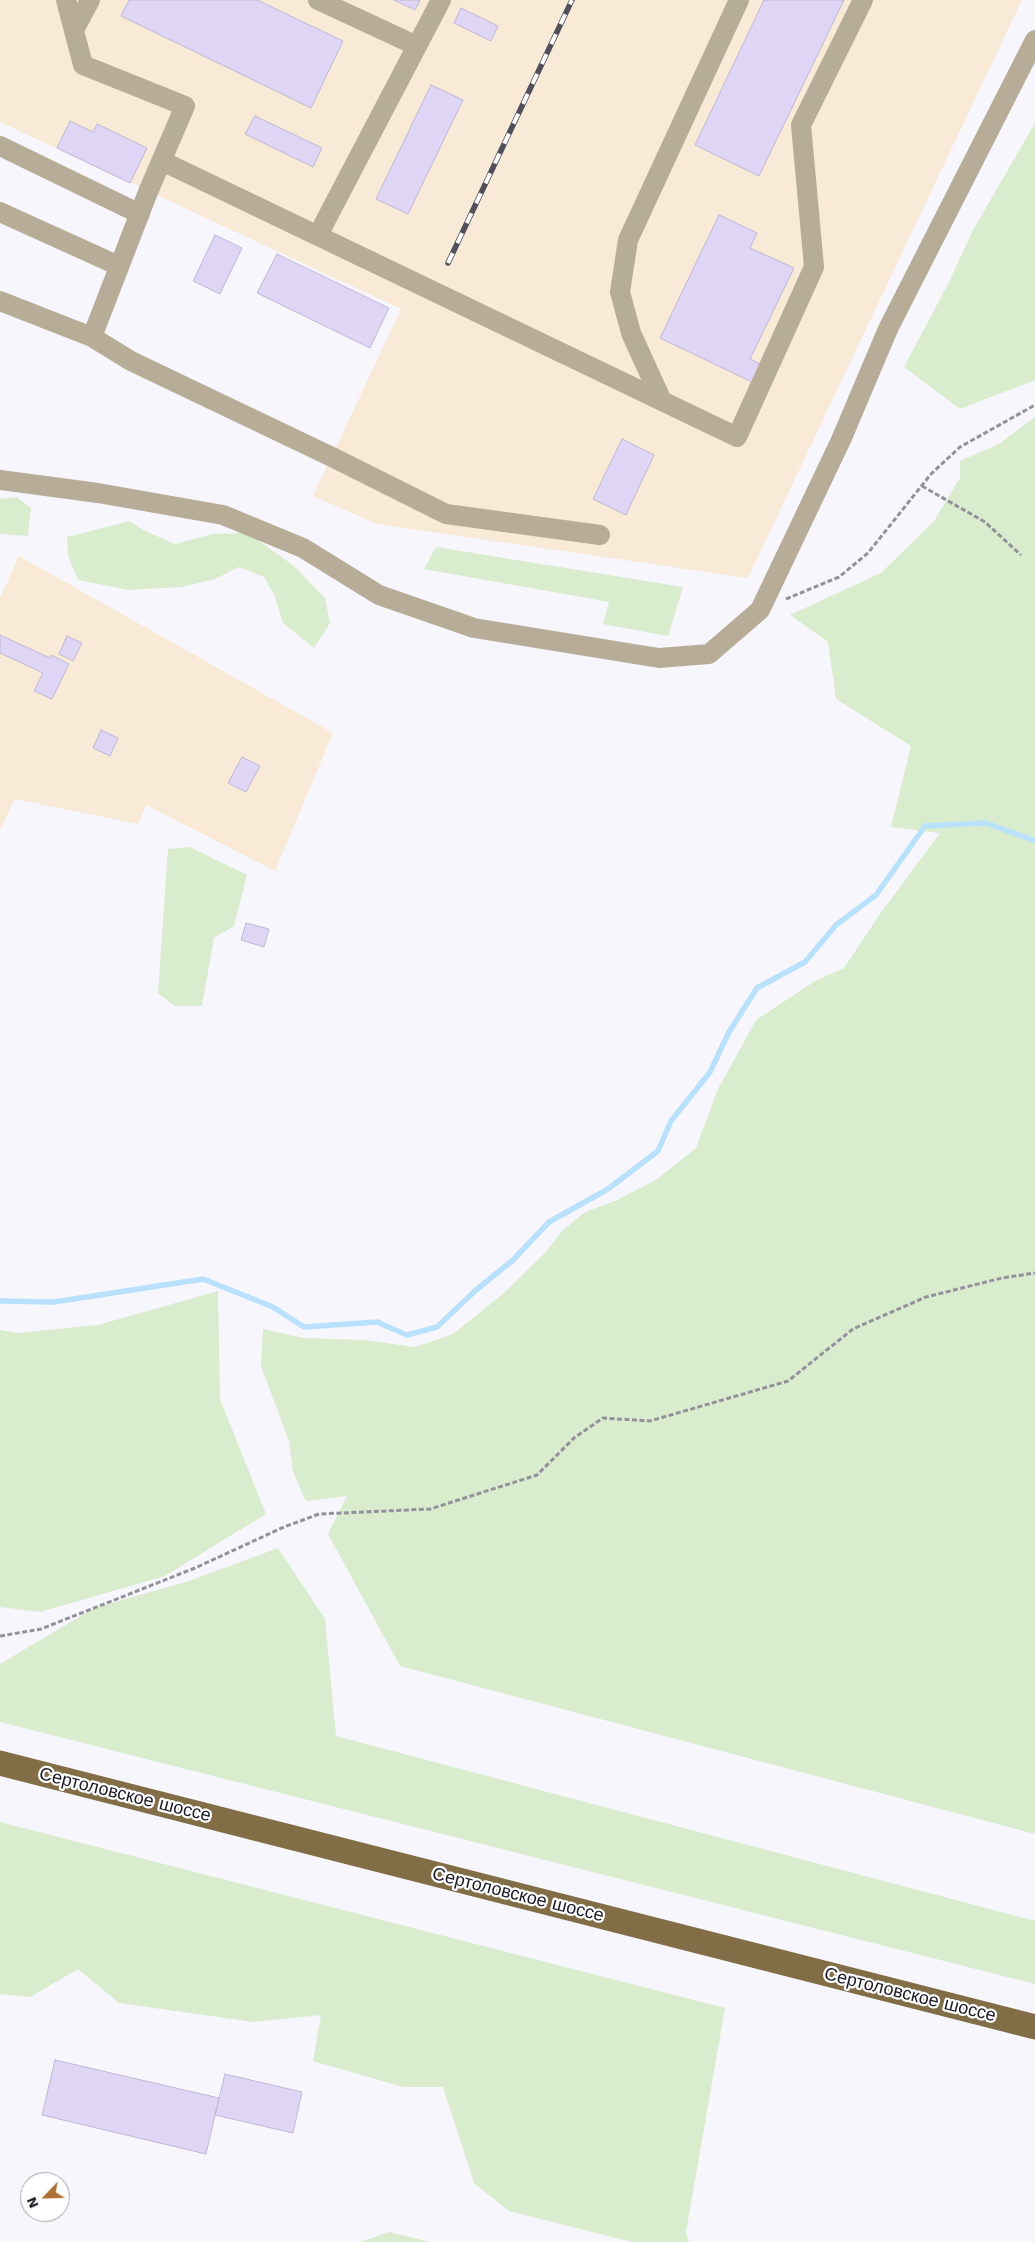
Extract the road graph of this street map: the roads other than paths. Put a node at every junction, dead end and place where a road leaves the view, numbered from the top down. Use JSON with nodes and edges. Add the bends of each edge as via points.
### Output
{"nodes":[{"id":1,"x":66,"y":0,"type":"edge"},
{"id":2,"x":90,"y":0,"type":"edge"},
{"id":3,"x":318,"y":0,"type":"edge"},
{"id":4,"x":441,"y":0,"type":"edge"},
{"id":5,"x":739,"y":0,"type":"edge"},
{"id":6,"x":863,"y":0,"type":"edge"},
{"id":7,"x":74,"y":30,"type":"junction"},
{"id":8,"x":1035,"y":40,"type":"edge"},
{"id":9,"x":417,"y":46,"type":"junction"},
{"id":10,"x":0,"y":146,"type":"edge"},
{"id":11,"x":162,"y":161,"type":"junction"},
{"id":12,"x":0,"y":212,"type":"edge"},
{"id":13,"x":140,"y":214,"type":"junction"},
{"id":14,"x":318,"y":234,"type":"junction"},
{"id":15,"x":119,"y":266,"type":"junction"},
{"id":16,"x":0,"y":300,"type":"edge"},
{"id":17,"x":92,"y":337,"type":"junction"},
{"id":18,"x":661,"y":399,"type":"junction"},
{"id":19,"x":0,"y":480,"type":"edge"},
{"id":20,"x":600,"y":535,"type":"dead end"},
{"id":21,"x":0,"y":1763,"type":"edge"},
{"id":22,"x":1035,"y":2027,"type":"edge"}],
"edges":[{"from":1,"to":7,"type":"lane"},
{"from":2,"to":7,"type":"lane"},
{"from":3,"to":9,"type":"lane"},
{"from":4,"to":9,"type":"lane"},
{"from":5,"to":18,"type":"lane","via":[[628,240],[620,292],[631,332]]},
{"from":6,"to":18,"type":"lane","via":[[801,125],[814,268],[737,437]]},
{"from":7,"to":11,"type":"lane","via":[[83,65],[185,106]]},
{"from":8,"to":19,"type":"lane","via":[[888,329],[841,440],[760,610],[709,654],[659,658],[474,628],[378,595],[303,548],[223,514]]},
{"from":9,"to":14,"type":"lane"},
{"from":10,"to":13,"type":"lane"},
{"from":11,"to":13,"type":"lane"},
{"from":11,"to":14,"type":"lane"},
{"from":12,"to":15,"type":"lane"},
{"from":13,"to":15,"type":"lane"},
{"from":14,"to":18,"type":"lane"},
{"from":15,"to":17,"type":"lane"},
{"from":16,"to":17,"type":"lane"},
{"from":17,"to":20,"type":"lane","via":[[131,361],[446,514]]},
{"from":21,"to":22,"type":"main road","name":"Сертоловское шоссе"}]}
